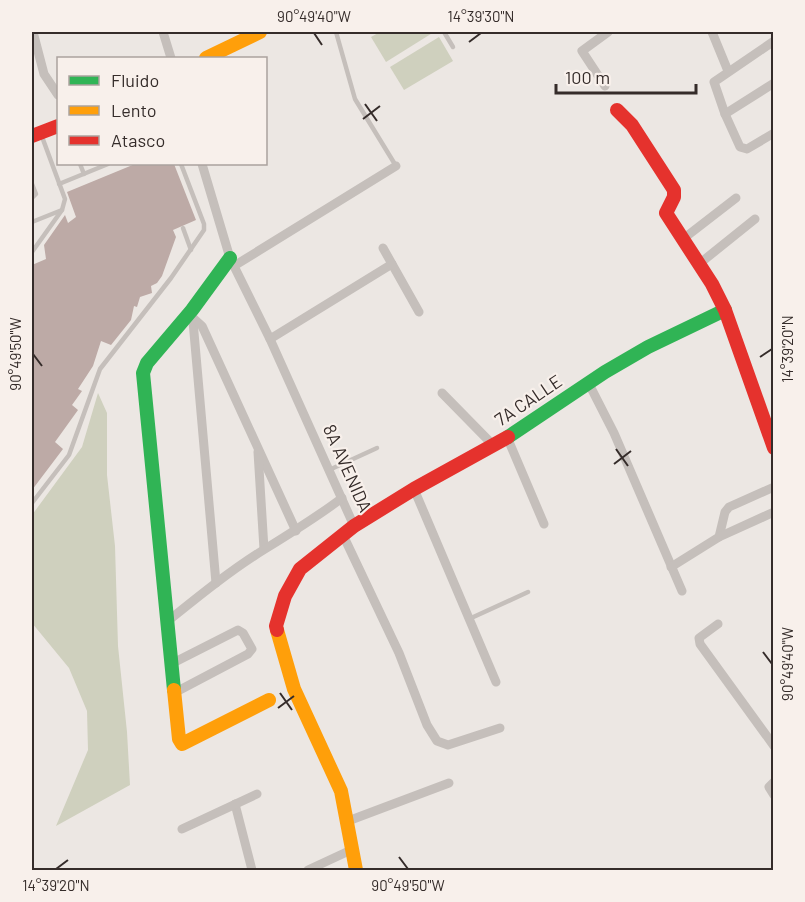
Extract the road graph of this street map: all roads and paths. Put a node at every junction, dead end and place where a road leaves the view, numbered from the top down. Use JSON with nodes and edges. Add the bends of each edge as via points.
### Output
{"nodes":[{"id":1,"x":33,"y":32,"type":"edge"},
{"id":2,"x":163,"y":32,"type":"edge"},
{"id":3,"x":260,"y":32,"type":"edge"},
{"id":4,"x":336,"y":32,"type":"edge"},
{"id":5,"x":444,"y":32,"type":"edge"},
{"id":6,"x":608,"y":32,"type":"edge"},
{"id":7,"x":712,"y":32,"type":"edge"},
{"id":8,"x":774,"y":41,"type":"edge"},
{"id":9,"x":453,"y":47,"type":"dead end"},
{"id":10,"x":32,"y":57,"type":"edge"},
{"id":11,"x":171,"y":57,"type":"edge"},
{"id":12,"x":208,"y":57,"type":"edge"},
{"id":13,"x":728,"y":71,"type":"junction"},
{"id":14,"x":44,"y":74,"type":"junction"},
{"id":15,"x":774,"y":83,"type":"edge"},
{"id":16,"x":605,"y":87,"type":"dead end"},
{"id":17,"x":57,"y":94,"type":"edge"},
{"id":18,"x":617,"y":110,"type":"dead end"},
{"id":19,"x":725,"y":114,"type":"junction"},
{"id":20,"x":57,"y":126,"type":"edge"},
{"id":21,"x":774,"y":133,"type":"edge"},
{"id":22,"x":36,"y":134,"type":"edge"},
{"id":23,"x":80,"y":165,"type":"edge"},
{"id":24,"x":106,"y":165,"type":"edge"},
{"id":25,"x":181,"y":165,"type":"edge"},
{"id":26,"x":202,"y":165,"type":"edge"},
{"id":27,"x":396,"y":166,"type":"joint"},
{"id":28,"x":84,"y":174,"type":"junction"},
{"id":29,"x":32,"y":184,"type":"edge"},
{"id":30,"x":59,"y":184,"type":"junction"},
{"id":31,"x":32,"y":198,"type":"edge"},
{"id":32,"x":736,"y":198,"type":"dead end"},
{"id":33,"x":62,"y":210,"type":"junction"},
{"id":34,"x":755,"y":219,"type":"dead end"},
{"id":35,"x":32,"y":222,"type":"edge"},
{"id":36,"x":183,"y":228,"type":"dead end"},
{"id":37,"x":683,"y":239,"type":"junction"},
{"id":38,"x":383,"y":248,"type":"dead end"},
{"id":39,"x":191,"y":250,"type":"junction"},
{"id":40,"x":32,"y":251,"type":"edge"},
{"id":41,"x":232,"y":262,"type":"junction"},
{"id":42,"x":392,"y":264,"type":"junction"},
{"id":43,"x":699,"y":264,"type":"junction"},
{"id":44,"x":725,"y":310,"type":"junction"},
{"id":45,"x":419,"y":312,"type":"dead end"},
{"id":46,"x":192,"y":314,"type":"junction"},
{"id":47,"x":270,"y":339,"type":"junction"},
{"id":48,"x":588,"y":382,"type":"junction"},
{"id":49,"x":442,"y":393,"type":"dead end"},
{"id":50,"x":507,"y":437,"type":"junction"},
{"id":51,"x":257,"y":444,"type":"junction"},
{"id":52,"x":493,"y":445,"type":"junction"},
{"id":53,"x":377,"y":448,"type":"dead end"},
{"id":54,"x":774,"y":448,"type":"edge"},
{"id":55,"x":329,"y":470,"type":"junction"},
{"id":56,"x":270,"y":473,"type":"junction"},
{"id":57,"x":259,"y":477,"type":"junction"},
{"id":58,"x":774,"y":487,"type":"edge"},
{"id":59,"x":414,"y":489,"type":"junction"},
{"id":60,"x":342,"y":498,"type":"junction"},
{"id":61,"x":32,"y":504,"type":"edge"},
{"id":62,"x":774,"y":512,"type":"edge"},
{"id":63,"x":544,"y":524,"type":"dead end"},
{"id":64,"x":354,"y":526,"type":"junction"},
{"id":65,"x":296,"y":531,"type":"junction"},
{"id":66,"x":343,"y":535,"type":"junction"},
{"id":67,"x":720,"y":537,"type":"junction"},
{"id":68,"x":264,"y":549,"type":"junction"},
{"id":69,"x":671,"y":567,"type":"junction"},
{"id":70,"x":216,"y":583,"type":"junction"},
{"id":71,"x":682,"y":591,"type":"dead end"},
{"id":72,"x":528,"y":592,"type":"dead end"},
{"id":73,"x":469,"y":619,"type":"junction"},
{"id":74,"x":168,"y":621,"type":"junction"},
{"id":75,"x":718,"y":624,"type":"dead end"},
{"id":76,"x":171,"y":663,"type":"junction"},
{"id":77,"x":496,"y":682,"type":"dead end"},
{"id":78,"x":174,"y":693,"type":"junction"},
{"id":79,"x":269,"y":700,"type":"dead end"},
{"id":80,"x":500,"y":728,"type":"dead end"},
{"id":81,"x":774,"y":746,"type":"edge"},
{"id":82,"x":774,"y":782,"type":"edge"},
{"id":83,"x":449,"y":783,"type":"dead end"},
{"id":84,"x":257,"y":794,"type":"dead end"},
{"id":85,"x":774,"y":795,"type":"edge"},
{"id":86,"x":235,"y":804,"type":"junction"},
{"id":87,"x":348,"y":821,"type":"junction"},
{"id":88,"x":182,"y":829,"type":"dead end"},
{"id":89,"x":351,"y":850,"type":"junction"},
{"id":90,"x":252,"y":870,"type":"edge"},
{"id":91,"x":308,"y":870,"type":"edge"},
{"id":92,"x":356,"y":870,"type":"edge"}],
"edges":[{"from":1,"to":14,"type":"street"},
{"from":2,"to":11,"type":"street"},
{"from":3,"to":12,"type":"street"},
{"from":4,"to":27,"type":"lane","via":[[355,99]]},
{"from":5,"to":9,"type":"lane"},
{"from":6,"to":16,"type":"street","via":[[582,51]]},
{"from":7,"to":13,"type":"street"},
{"from":8,"to":13,"type":"street"},
{"from":10,"to":14,"type":"street"},
{"from":13,"to":19,"type":"street","via":[[714,82]]},
{"from":14,"to":17,"type":"street"},
{"from":15,"to":19,"type":"street"},
{"from":18,"to":37,"type":"street","via":[[632,125],[674,190],[666,213]]},
{"from":19,"to":21,"type":"street","via":[[740,147],[747,150]]},
{"from":20,"to":22,"type":"street"},
{"from":22,"to":30,"type":"lane"},
{"from":23,"to":28,"type":"lane"},
{"from":24,"to":28,"type":"lane"},
{"from":25,"to":39,"type":"lane","via":[[204,224]]},
{"from":26,"to":41,"type":"street","name":"8A AVENIDA"},
{"from":27,"to":41,"type":"street"},
{"from":28,"to":30,"type":"lane"},
{"from":29,"to":31,"type":"lane","via":[[36,194]]},
{"from":30,"to":33,"type":"lane","via":[[65,199]]},
{"from":32,"to":37,"type":"street"},
{"from":33,"to":35,"type":"lane"},
{"from":33,"to":40,"type":"lane"},
{"from":34,"to":43,"type":"street"},
{"from":36,"to":39,"type":"lane"},
{"from":37,"to":43,"type":"street"},
{"from":38,"to":42,"type":"street"},
{"from":39,"to":61,"type":"lane","via":[[100,369],[69,455]]},
{"from":41,"to":46,"type":"street"},
{"from":41,"to":47,"type":"street","name":"8A AVENIDA"},
{"from":42,"to":45,"type":"street"},
{"from":42,"to":47,"type":"street"},
{"from":43,"to":44,"type":"street"},
{"from":44,"to":48,"type":"street","name":"7A CALLE","via":[[648,347]]},
{"from":44,"to":54,"type":"street"},
{"from":46,"to":51,"type":"street","via":[[202,326]]},
{"from":46,"to":70,"type":"street"},
{"from":46,"to":74,"type":"street","via":[[147,363],[143,373]]},
{"from":47,"to":55,"type":"street","name":"8A AVENIDA"},
{"from":48,"to":50,"type":"street","name":"7A CALLE"},
{"from":48,"to":69,"type":"street"},
{"from":49,"to":52,"type":"street"},
{"from":50,"to":52,"type":"street","name":"7A CALLE"},
{"from":50,"to":63,"type":"street"},
{"from":51,"to":56,"type":"street"},
{"from":51,"to":57,"type":"street"},
{"from":52,"to":59,"type":"street","name":"7A CALLE"},
{"from":53,"to":55,"type":"lane"},
{"from":55,"to":60,"type":"street","name":"8A AVENIDA"},
{"from":56,"to":57,"type":"street"},
{"from":56,"to":65,"type":"street"},
{"from":57,"to":68,"type":"street"},
{"from":58,"to":67,"type":"street","via":[[729,507]]},
{"from":59,"to":64,"type":"street","name":"7A CALLE"},
{"from":59,"to":73,"type":"street"},
{"from":60,"to":64,"type":"street","name":"8A AVENIDA"},
{"from":60,"to":65,"type":"street"},
{"from":62,"to":67,"type":"street"},
{"from":64,"to":66,"type":"street","name":"8A AVENIDA"},
{"from":65,"to":68,"type":"street"},
{"from":66,"to":80,"type":"street","via":[[437,741],[448,745]]},
{"from":66,"to":87,"type":"street","name":"8A AVENIDA","via":[[300,569],[285,596],[276,626],[294,689],[341,792]]},
{"from":67,"to":69,"type":"street"},
{"from":68,"to":70,"type":"street"},
{"from":69,"to":71,"type":"street"},
{"from":70,"to":74,"type":"street"},
{"from":72,"to":73,"type":"lane"},
{"from":73,"to":77,"type":"street"},
{"from":74,"to":76,"type":"street"},
{"from":75,"to":81,"type":"street","via":[[699,638],[700,644]]},
{"from":76,"to":78,"type":"street"},
{"from":76,"to":78,"type":"street","via":[[238,630],[252,649]]},
{"from":78,"to":79,"type":"street","via":[[182,744]]},
{"from":82,"to":85,"type":"street","via":[[769,787]]},
{"from":83,"to":87,"type":"street"},
{"from":84,"to":86,"type":"street"},
{"from":86,"to":88,"type":"street"},
{"from":86,"to":90,"type":"street"},
{"from":87,"to":89,"type":"street","name":"8A AVENIDA"},
{"from":89,"to":91,"type":"street"},
{"from":89,"to":92,"type":"street","name":"8A AVENIDA"}]}
